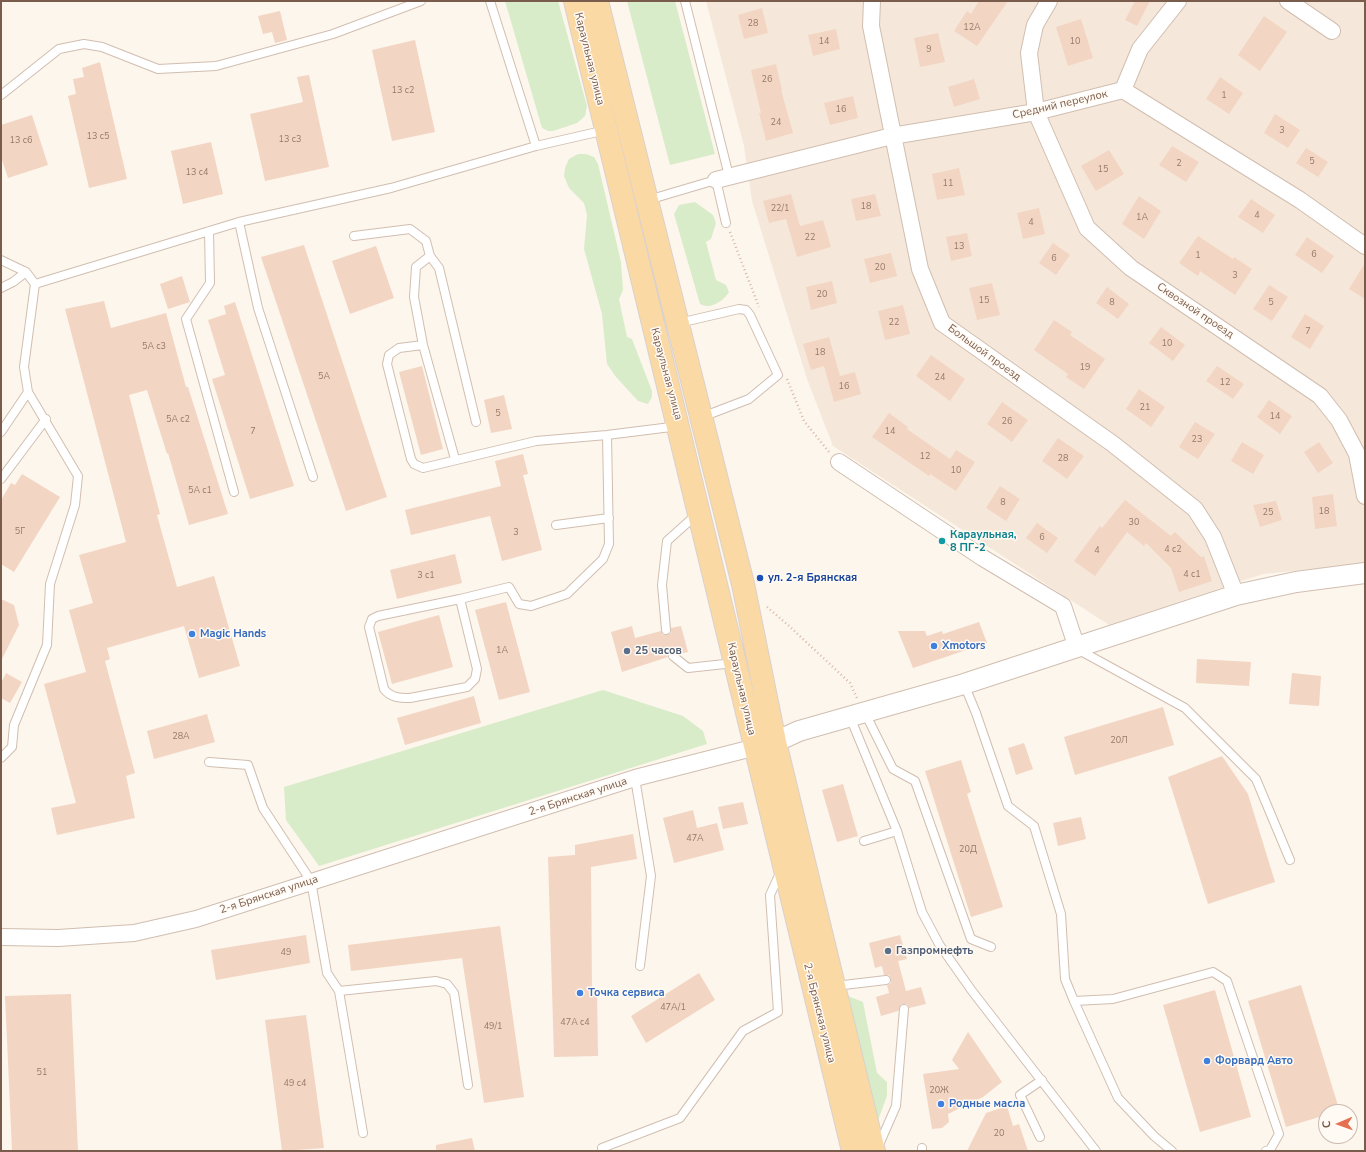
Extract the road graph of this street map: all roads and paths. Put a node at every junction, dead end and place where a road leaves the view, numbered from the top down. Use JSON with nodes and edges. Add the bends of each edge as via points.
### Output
{"nodes":[{"id":1,"x":421,"y":1,"type":"edge"},
{"id":2,"x":490,"y":1,"type":"edge"},
{"id":3,"x":574,"y":1,"type":"edge"},
{"id":4,"x":597,"y":1,"type":"edge"},
{"id":5,"x":685,"y":1,"type":"edge"},
{"id":6,"x":872,"y":1,"type":"edge"},
{"id":7,"x":1049,"y":1,"type":"edge"},
{"id":8,"x":1178,"y":1,"type":"edge"},
{"id":9,"x":1288,"y":1,"type":"edge"},
{"id":10,"x":1332,"y":31,"type":"dead end"},
{"id":11,"x":1123,"y":90,"type":"junction"},
{"id":12,"x":1,"y":95,"type":"edge"},
{"id":13,"x":1036,"y":112,"type":"junction"},
{"id":14,"x":607,"y":130,"type":"junction"},
{"id":15,"x":892,"y":136,"type":"junction"},
{"id":16,"x":536,"y":146,"type":"junction"},
{"id":17,"x":722,"y":178,"type":"junction"},
{"id":18,"x":648,"y":200,"type":"junction"},
{"id":19,"x":239,"y":222,"type":"junction"},
{"id":20,"x":726,"y":223,"type":"dead end"},
{"id":21,"x":209,"y":231,"type":"junction"},
{"id":22,"x":354,"y":236,"type":"dead end"},
{"id":23,"x":1365,"y":246,"type":"edge"},
{"id":24,"x":430,"y":256,"type":"junction"},
{"id":25,"x":1,"y":260,"type":"edge"},
{"id":26,"x":26,"y":272,"type":"junction"},
{"id":27,"x":35,"y":284,"type":"junction"},
{"id":28,"x":1,"y":288,"type":"edge"},
{"id":29,"x":678,"y":324,"type":"junction"},
{"id":30,"x":423,"y":345,"type":"junction"},
{"id":31,"x":28,"y":392,"type":"junction"},
{"id":32,"x":702,"y":417,"type":"junction"},
{"id":33,"x":46,"y":419,"type":"junction"},
{"id":34,"x":476,"y":422,"type":"dead end"},
{"id":35,"x":679,"y":426,"type":"junction"},
{"id":36,"x":1,"y":432,"type":"edge"},
{"id":37,"x":607,"y":435,"type":"junction"},
{"id":38,"x":455,"y":459,"type":"junction"},
{"id":39,"x":839,"y":462,"type":"dead end"},
{"id":40,"x":313,"y":477,"type":"dead end"},
{"id":41,"x":1,"y":478,"type":"edge"},
{"id":42,"x":234,"y":492,"type":"dead end"},
{"id":43,"x":1365,"y":496,"type":"edge"},
{"id":44,"x":699,"y":512,"type":"junction"},
{"id":45,"x":609,"y":518,"type":"junction"},
{"id":46,"x":556,"y":525,"type":"dead end"},
{"id":47,"x":1365,"y":575,"type":"edge"},
{"id":48,"x":1236,"y":596,"type":"junction"},
{"id":49,"x":460,"y":599,"type":"junction"},
{"id":50,"x":762,"y":603,"type":"dead end"},
{"id":51,"x":666,"y":630,"type":"dead end"},
{"id":52,"x":1077,"y":648,"type":"junction"},
{"id":53,"x":673,"y":656,"type":"dead end"},
{"id":54,"x":735,"y":663,"type":"junction"},
{"id":55,"x":964,"y":684,"type":"junction"},
{"id":56,"x":857,"y":715,"type":"junction"},
{"id":57,"x":775,"y":742,"type":"junction"},
{"id":58,"x":755,"y":748,"type":"junction"},
{"id":59,"x":1,"y":758,"type":"edge"},
{"id":60,"x":209,"y":762,"type":"dead end"},
{"id":61,"x":635,"y":778,"type":"junction"},
{"id":62,"x":896,"y":831,"type":"junction"},
{"id":63,"x":864,"y":841,"type":"dead end"},
{"id":64,"x":1290,"y":860,"type":"dead end"},
{"id":65,"x":783,"y":868,"type":"junction"},
{"id":66,"x":311,"y":881,"type":"junction"},
{"id":67,"x":1,"y":937,"type":"edge"},
{"id":68,"x":991,"y":947,"type":"dead end"},
{"id":69,"x":640,"y":966,"type":"dead end"},
{"id":70,"x":886,"y":980,"type":"dead end"},
{"id":71,"x":835,"y":986,"type":"junction"},
{"id":72,"x":339,"y":991,"type":"junction"},
{"id":73,"x":1074,"y":1002,"type":"junction"},
{"id":74,"x":904,"y":1009,"type":"dead end"},
{"id":75,"x":1042,"y":1080,"type":"junction"},
{"id":76,"x":468,"y":1085,"type":"dead end"},
{"id":77,"x":363,"y":1133,"type":"dead end"},
{"id":78,"x":1040,"y":1136,"type":"dead end"},
{"id":79,"x":602,"y":1148,"type":"dead end"},
{"id":80,"x":852,"y":1151,"type":"edge"},
{"id":81,"x":875,"y":1151,"type":"edge"},
{"id":82,"x":1096,"y":1151,"type":"edge"},
{"id":83,"x":1172,"y":1151,"type":"edge"},
{"id":84,"x":1266,"y":1151,"type":"edge"}],
"edges":[{"from":1,"to":12,"type":"lane","via":[[333,34],[216,66],[158,69],[102,47],[84,44],[58,49]]},
{"from":2,"to":16,"type":"lane"},
{"from":3,"to":14,"type":"main road","name":"Караульная улица"},
{"from":4,"to":18,"type":"main road","name":"Караульная улица"},
{"from":5,"to":17,"type":"lane"},
{"from":6,"to":15,"type":"street","name":"Большой проезд","via":[[871,26]]},
{"from":7,"to":13,"type":"street","name":"Сквозной проезд","via":[[1035,25],[1028,53]]},
{"from":8,"to":11,"type":"street","via":[[1140,49]]},
{"from":9,"to":10,"type":"street"},
{"from":11,"to":13,"type":"street","name":"Средний переулок"},
{"from":11,"to":23,"type":"street","via":[[1300,200]]},
{"from":13,"to":15,"type":"street","name":"Средний переулок"},
{"from":13,"to":43,"type":"street","name":"Сквозной проезд","via":[[1087,228],[1130,268],[1320,396],[1339,420],[1357,454]]},
{"from":14,"to":16,"type":"lane"},
{"from":14,"to":35,"type":"main road","name":"Караульная улица"},
{"from":15,"to":17,"type":"street","name":"Средний переулок"},
{"from":15,"to":48,"type":"street","name":"Большой проезд","via":[[920,269],[942,323],[1113,444],[1195,509],[1213,537]]},
{"from":16,"to":19,"type":"lane","via":[[391,188]]},
{"from":17,"to":18,"type":"lane"},
{"from":17,"to":20,"type":"lane"},
{"from":18,"to":29,"type":"main road","name":"Караульная улица"},
{"from":19,"to":21,"type":"lane"},
{"from":19,"to":40,"type":"lane","via":[[258,308]]},
{"from":21,"to":27,"type":"lane"},
{"from":21,"to":42,"type":"lane","via":[[210,283],[186,319]]},
{"from":22,"to":24,"type":"lane","via":[[410,228],[426,241]]},
{"from":24,"to":30,"type":"lane","via":[[416,267],[414,297]]},
{"from":24,"to":34,"type":"lane","via":[[439,268]]},
{"from":25,"to":26,"type":"lane"},
{"from":26,"to":27,"type":"lane"},
{"from":26,"to":28,"type":"lane"},
{"from":27,"to":31,"type":"lane","via":[[24,367]]},
{"from":29,"to":32,"type":"main road","name":"Караульная улица"},
{"from":29,"to":32,"type":"lane","via":[[739,309],[746,310],[778,375],[749,399]]},
{"from":30,"to":38,"type":"lane"},
{"from":30,"to":38,"type":"lane","via":[[399,348],[389,355],[387,364],[411,459],[414,464],[424,468]]},
{"from":31,"to":33,"type":"lane"},
{"from":31,"to":36,"type":"lane"},
{"from":32,"to":57,"type":"main road","name":"Караульная улица","via":[[743,584]]},
{"from":33,"to":41,"type":"lane"},
{"from":33,"to":59,"type":"lane","via":[[78,476],[75,505],[50,584],[47,645],[14,725],[12,747]]},
{"from":35,"to":37,"type":"lane"},
{"from":35,"to":44,"type":"main road","name":"Караульная улица"},
{"from":37,"to":38,"type":"lane","via":[[536,441]]},
{"from":37,"to":45,"type":"lane"},
{"from":39,"to":52,"type":"street","via":[[983,558],[1063,606]]},
{"from":44,"to":51,"type":"lane","via":[[667,541],[662,585]]},
{"from":44,"to":54,"type":"main road","name":"Караульная улица"},
{"from":45,"to":46,"type":"lane"},
{"from":45,"to":49,"type":"lane","via":[[609,544],[603,559],[567,594],[531,606],[519,604],[509,587]]},
{"from":47,"to":48,"type":"street","via":[[1296,582]]},
{"from":48,"to":52,"type":"street"},
{"from":49,"to":49,"type":"lane","via":[[477,669],[475,679],[467,686],[410,698],[389,695],[384,689],[369,627],[372,619]]},
{"from":50,"to":56,"type":"path","via":[[850,683]]},
{"from":52,"to":55,"type":"street"},
{"from":52,"to":64,"type":"lane","via":[[1185,708],[1256,779]]},
{"from":53,"to":54,"type":"lane","via":[[688,668]]},
{"from":54,"to":58,"type":"main road","name":"Караульная улица"},
{"from":55,"to":56,"type":"street"},
{"from":55,"to":73,"type":"lane","via":[[1008,806],[1034,826],[1061,914],[1065,979]]},
{"from":56,"to":57,"type":"street","via":[[799,731]]},
{"from":56,"to":62,"type":"lane"},
{"from":56,"to":68,"type":"lane","via":[[893,769],[915,782],[971,939]]},
{"from":57,"to":58,"type":"street"},
{"from":57,"to":71,"type":"main road","name":"2-я Брянская улица"},
{"from":58,"to":61,"type":"street","name":"2-я Брянская улица"},
{"from":58,"to":65,"type":"main road","name":"2-я Брянская улица"},
{"from":60,"to":66,"type":"lane","via":[[248,765],[263,808]]},
{"from":61,"to":66,"type":"street","name":"2-я Брянская улица"},
{"from":61,"to":69,"type":"lane","via":[[651,876]]},
{"from":62,"to":63,"type":"lane"},
{"from":62,"to":75,"type":"lane","via":[[922,912],[939,944],[972,991]]},
{"from":65,"to":79,"type":"lane","via":[[770,895],[778,1012],[743,1031],[680,1118]]},
{"from":65,"to":80,"type":"main road","name":"2-я Брянская улица"},
{"from":66,"to":67,"type":"street","name":"2-я Брянская улица","via":[[196,919],[134,933],[58,938]]},
{"from":66,"to":72,"type":"lane","via":[[327,973]]},
{"from":70,"to":71,"type":"lane"},
{"from":71,"to":81,"type":"main road","name":"2-я Брянская улица"},
{"from":72,"to":76,"type":"lane","via":[[436,981],[447,984],[454,993]]},
{"from":72,"to":77,"type":"lane"},
{"from":73,"to":83,"type":"lane","via":[[1118,1098]]},
{"from":73,"to":84,"type":"lane","via":[[1113,999],[1213,972],[1227,981],[1279,1134],[1270,1150]]},
{"from":74,"to":81,"type":"lane","via":[[896,1106]]},
{"from":75,"to":78,"type":"lane","via":[[1020,1095]]},
{"from":75,"to":82,"type":"lane"}]}
